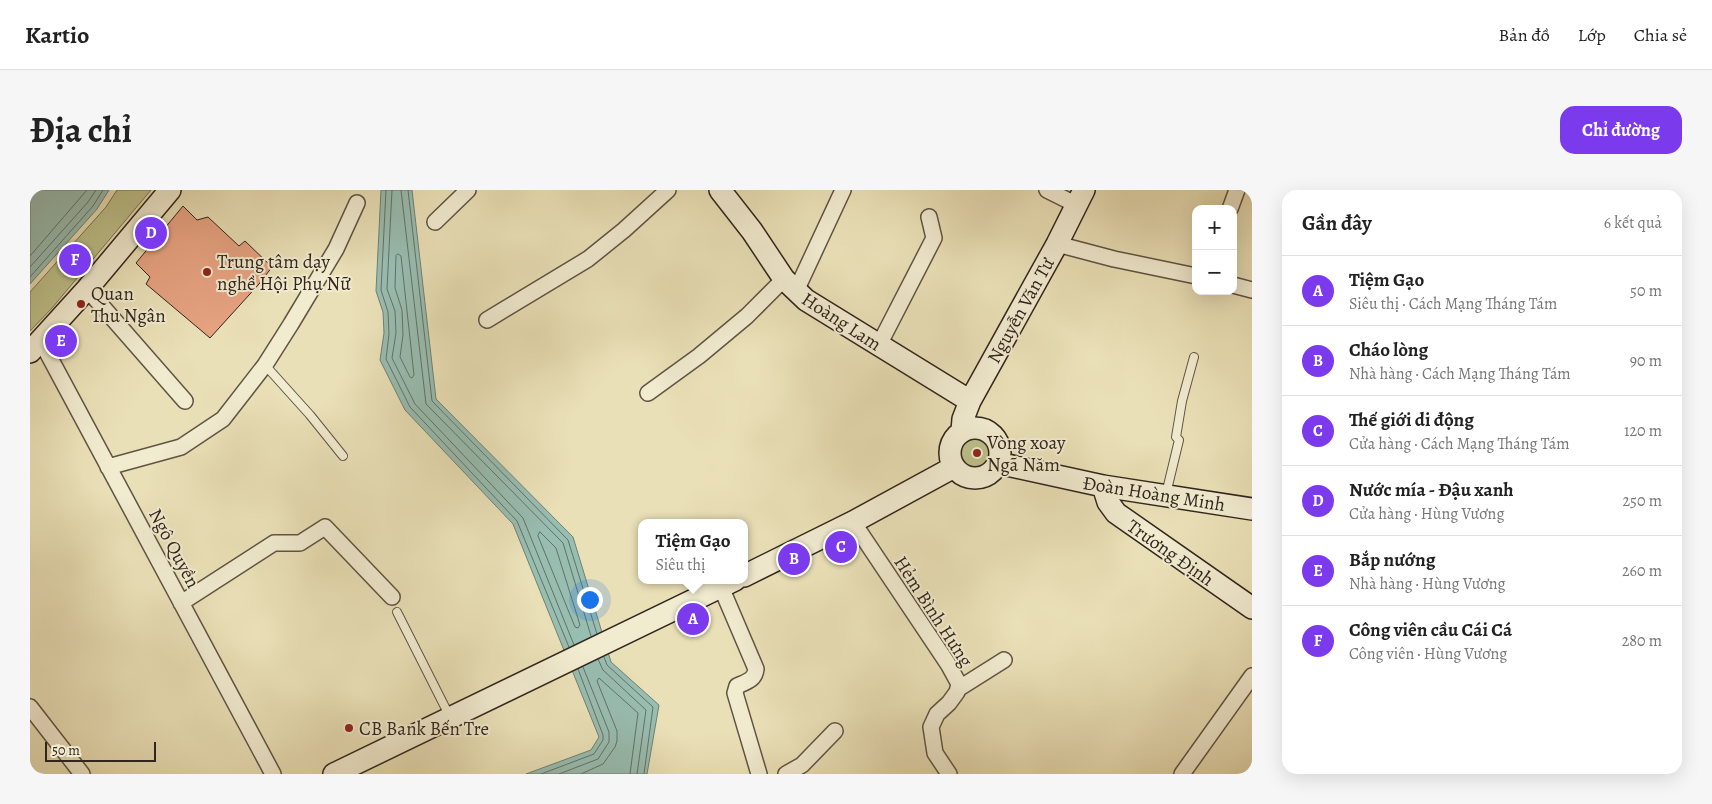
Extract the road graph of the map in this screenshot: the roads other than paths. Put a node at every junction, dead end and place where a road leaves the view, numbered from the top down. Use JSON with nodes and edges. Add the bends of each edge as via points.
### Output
{"nodes":[{"id":1,"x":170,"y":190,"type":"edge"},
{"id":2,"x":468,"y":190,"type":"edge"},
{"id":3,"x":668,"y":190,"type":"edge"},
{"id":4,"x":720,"y":190,"type":"edge"},
{"id":5,"x":844,"y":190,"type":"edge"},
{"id":6,"x":1047,"y":190,"type":"edge"},
{"id":7,"x":1237,"y":190,"type":"edge"},
{"id":8,"x":1080,"y":197,"type":"edge"},
{"id":9,"x":357,"y":203,"type":"dead end"},
{"id":10,"x":1231,"y":205,"type":"edge"},
{"id":11,"x":929,"y":217,"type":"dead end"},
{"id":12,"x":435,"y":222,"type":"dead end"},
{"id":13,"x":1057,"y":244,"type":"junction"},
{"id":14,"x":1192,"y":275,"type":"edge"},
{"id":15,"x":790,"y":285,"type":"junction"},
{"id":16,"x":1237,"y":286,"type":"edge"},
{"id":17,"x":87,"y":289,"type":"junction"},
{"id":18,"x":1252,"y":290,"type":"edge"},
{"id":19,"x":487,"y":320,"type":"dead end"},
{"id":20,"x":879,"y":345,"type":"junction"},
{"id":21,"x":36,"y":347,"type":"edge"},
{"id":22,"x":1194,"y":357,"type":"dead end"},
{"id":23,"x":265,"y":365,"type":"junction"},
{"id":24,"x":648,"y":394,"type":"dead end"},
{"id":25,"x":185,"y":401,"type":"dead end"},
{"id":26,"x":970,"y":402,"type":"junction"},
{"id":27,"x":962,"y":431,"type":"junction"},
{"id":28,"x":343,"y":456,"type":"dead end"},
{"id":29,"x":998,"y":463,"type":"junction"},
{"id":30,"x":108,"y":467,"type":"junction"},
{"id":31,"x":954,"y":467,"type":"junction"},
{"id":32,"x":1103,"y":486,"type":"junction"},
{"id":33,"x":1166,"y":496,"type":"junction"},
{"id":34,"x":1252,"y":509,"type":"edge"},
{"id":35,"x":852,"y":522,"type":"junction"},
{"id":36,"x":748,"y":574,"type":"edge"},
{"id":37,"x":728,"y":584,"type":"edge"},
{"id":38,"x":392,"y":597,"type":"dead end"},
{"id":39,"x":181,"y":603,"type":"junction"},
{"id":40,"x":1252,"y":608,"type":"edge"},
{"id":41,"x":397,"y":612,"type":"dead end"},
{"id":42,"x":1004,"y":660,"type":"dead end"},
{"id":43,"x":1252,"y":676,"type":"edge"},
{"id":44,"x":958,"y":689,"type":"junction"},
{"id":45,"x":30,"y":707,"type":"edge"},
{"id":46,"x":450,"y":717,"type":"junction"},
{"id":47,"x":835,"y":731,"type":"dead end"},
{"id":48,"x":82,"y":774,"type":"edge"},
{"id":49,"x":273,"y":774,"type":"edge"},
{"id":50,"x":334,"y":774,"type":"edge"},
{"id":51,"x":760,"y":774,"type":"edge"},
{"id":52,"x":786,"y":774,"type":"edge"},
{"id":53,"x":950,"y":774,"type":"edge"},
{"id":54,"x":1182,"y":774,"type":"edge"}],
"edges":[{"from":1,"to":17,"type":"main road"},
{"from":2,"to":12,"type":"street"},
{"from":3,"to":19,"type":"street","via":[[588,259]]},
{"from":4,"to":15,"type":"main road","name":"Hoàng Lam"},
{"from":5,"to":15,"type":"street"},
{"from":6,"to":8,"type":"street"},
{"from":7,"to":10,"type":"street"},
{"from":8,"to":13,"type":"main road","name":"Nguyễn Văn Tư"},
{"from":9,"to":23,"type":"street","via":[[336,249]]},
{"from":11,"to":20,"type":"street","via":[[934,238]]},
{"from":13,"to":14,"type":"street"},
{"from":13,"to":26,"type":"main road","name":"Nguyễn Văn Tư"},
{"from":15,"to":20,"type":"main road","name":"Hoàng Lam","via":[[806,300]]},
{"from":15,"to":24,"type":"street"},
{"from":16,"to":18,"type":"street"},
{"from":17,"to":21,"type":"main road"},
{"from":17,"to":25,"type":"street"},
{"from":20,"to":26,"type":"main road","name":"Hoàng Lam"},
{"from":21,"to":30,"type":"street","name":"Ngô Quyền"},
{"from":22,"to":33,"type":"lane","via":[[1182,401],[1176,437],[1179,440]]},
{"from":23,"to":28,"type":"lane"},
{"from":23,"to":30,"type":"street","via":[[223,419],[181,447]]},
{"from":26,"to":27,"type":"main road","name":"Nguyễn Văn Tư"},
{"from":27,"to":29,"type":"main road","via":[[978,428],[992,434],[1000,448]]},
{"from":27,"to":31,"type":"main road","via":[[951,443],[950,460]]},
{"from":29,"to":31,"type":"main road","via":[[986,476],[977,478],[960,474]]},
{"from":29,"to":32,"type":"main road","name":"Đoàn Hoàng Minh"},
{"from":30,"to":39,"type":"street","name":"Ngô Quyền"},
{"from":31,"to":35,"type":"main road"},
{"from":32,"to":33,"type":"main road","name":"Đoàn Hoàng Minh"},
{"from":32,"to":40,"type":"main road","name":"Trương Định","via":[[1116,513]]},
{"from":33,"to":34,"type":"main road","name":"Đoàn Hoàng Minh"},
{"from":35,"to":36,"type":"main road"},
{"from":35,"to":44,"type":"street","name":"Hẻm Bình Hưng","via":[[948,664],[959,684]]},
{"from":37,"to":46,"type":"main road"},
{"from":37,"to":51,"type":"street","via":[[756,669],[753,678],[738,686],[735,693]]},
{"from":38,"to":39,"type":"street","via":[[325,527],[300,544],[274,542]]},
{"from":39,"to":49,"type":"street","name":"Ngô Quyền"},
{"from":41,"to":46,"type":"lane"},
{"from":42,"to":44,"type":"street"},
{"from":43,"to":54,"type":"street"},
{"from":44,"to":53,"type":"street","name":"Hẻm Bình Hưng","via":[[937,714],[931,727],[935,753]]},
{"from":45,"to":48,"type":"street"},
{"from":46,"to":50,"type":"main road"},
{"from":47,"to":52,"type":"street","via":[[806,762]]}]}
